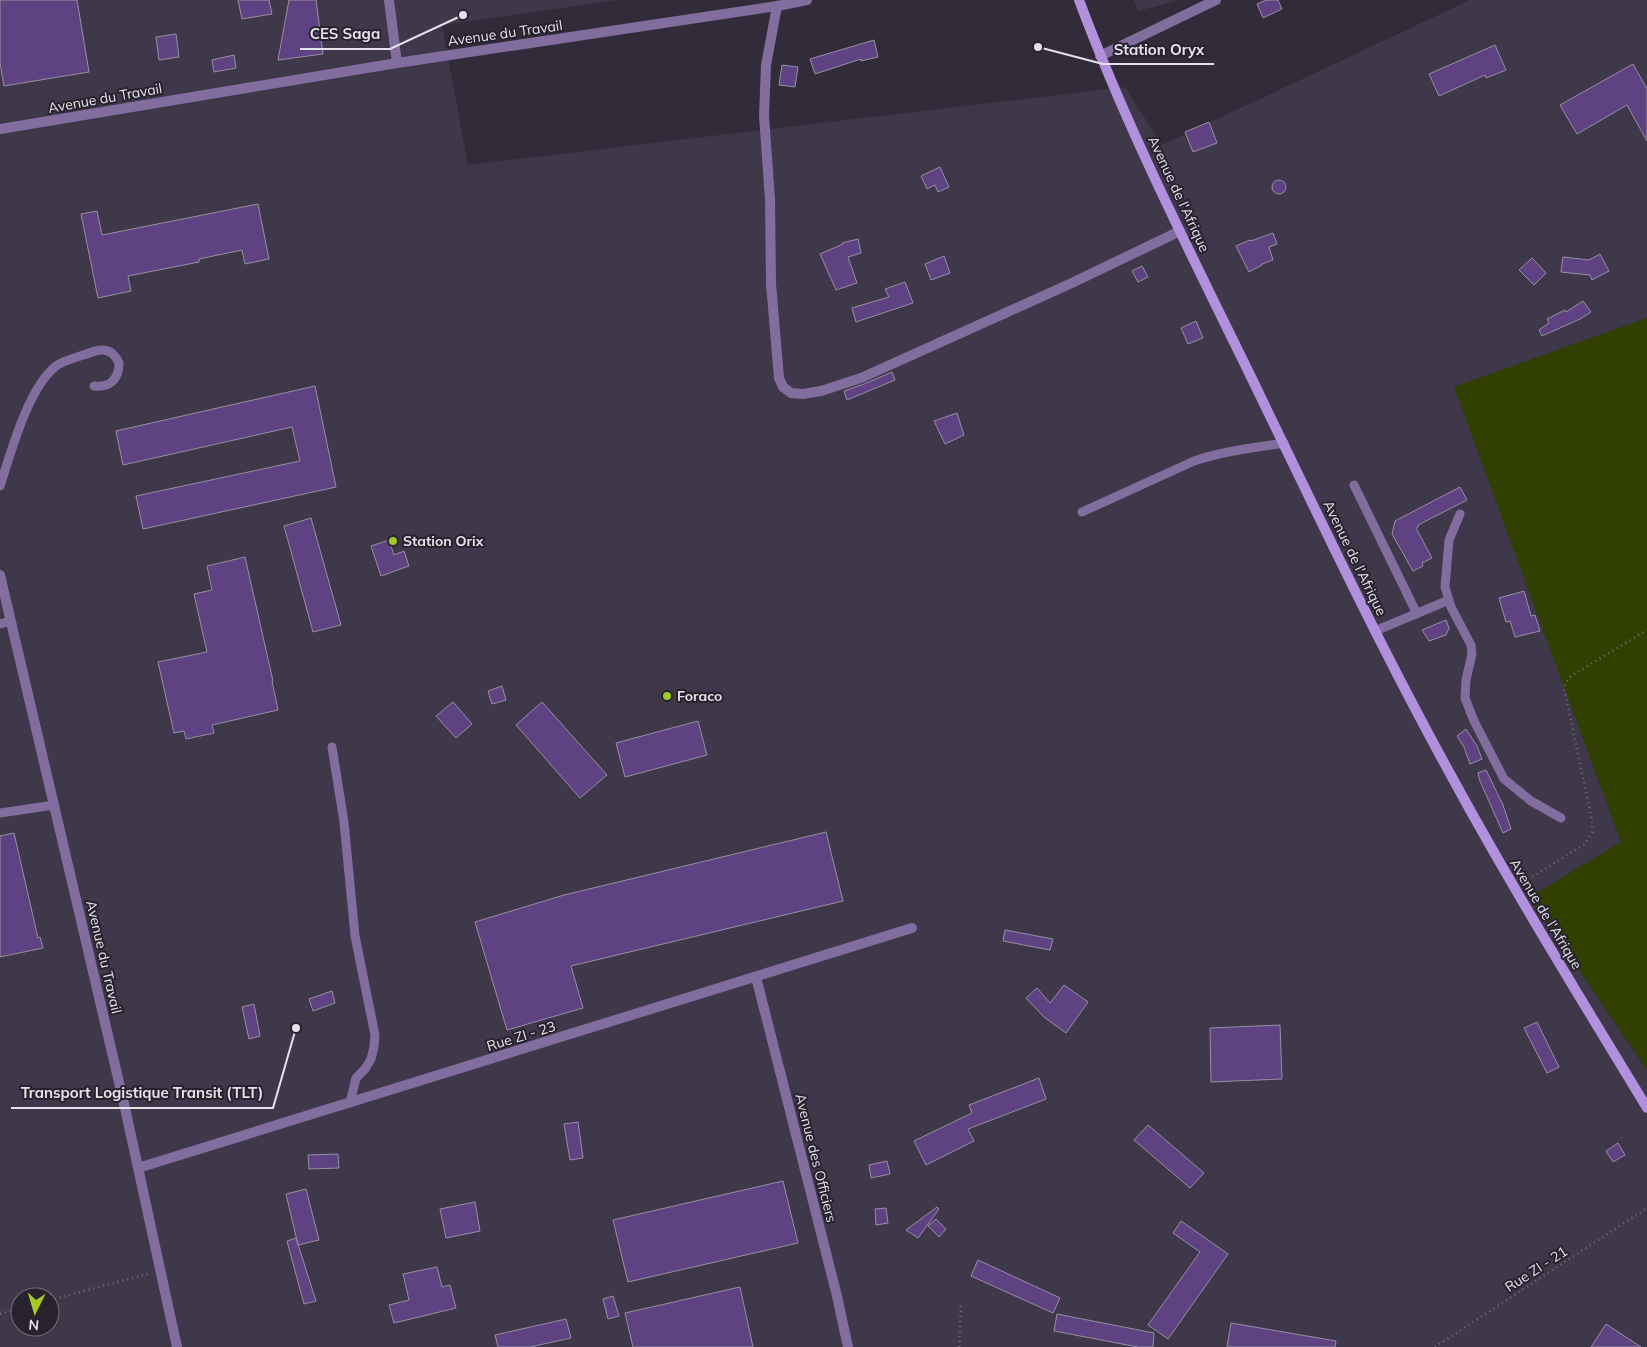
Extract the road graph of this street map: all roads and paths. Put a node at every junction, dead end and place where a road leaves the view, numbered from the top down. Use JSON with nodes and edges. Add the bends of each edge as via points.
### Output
{"nodes":[{"id":1,"x":389,"y":0,"type":"edge"},
{"id":2,"x":807,"y":0,"type":"edge"},
{"id":3,"x":1079,"y":0,"type":"edge"},
{"id":4,"x":1216,"y":0,"type":"edge"},
{"id":5,"x":777,"y":6,"type":"junction"},
{"id":6,"x":1100,"y":56,"type":"junction"},
{"id":7,"x":397,"y":62,"type":"junction"},
{"id":8,"x":0,"y":129,"type":"edge"},
{"id":9,"x":1180,"y":231,"type":"junction"},
{"id":10,"x":94,"y":386,"type":"dead end"},
{"id":11,"x":1284,"y":443,"type":"junction"},
{"id":12,"x":1354,"y":485,"type":"dead end"},
{"id":13,"x":0,"y":486,"type":"edge"},
{"id":14,"x":1082,"y":512,"type":"dead end"},
{"id":15,"x":1460,"y":514,"type":"dead end"},
{"id":16,"x":0,"y":575,"type":"edge"},
{"id":17,"x":3,"y":597,"type":"edge"},
{"id":18,"x":1450,"y":600,"type":"junction"},
{"id":19,"x":1417,"y":614,"type":"junction"},
{"id":20,"x":11,"y":621,"type":"junction"},
{"id":21,"x":0,"y":624,"type":"edge"},
{"id":22,"x":1647,"y":630,"type":"edge"},
{"id":23,"x":1375,"y":631,"type":"junction"},
{"id":24,"x":332,"y":747,"type":"dead end"},
{"id":25,"x":54,"y":804,"type":"junction"},
{"id":26,"x":0,"y":813,"type":"edge"},
{"id":27,"x":1561,"y":818,"type":"dead end"},
{"id":28,"x":1515,"y":888,"type":"junction"},
{"id":29,"x":912,"y":928,"type":"dead end"},
{"id":30,"x":756,"y":977,"type":"junction"},
{"id":31,"x":350,"y":1103,"type":"junction"},
{"id":32,"x":1647,"y":1108,"type":"edge"},
{"id":33,"x":138,"y":1168,"type":"junction"},
{"id":34,"x":1647,"y":1208,"type":"edge"},
{"id":35,"x":160,"y":1271,"type":"junction"},
{"id":36,"x":60,"y":1297,"type":"edge"},
{"id":37,"x":961,"y":1306,"type":"dead end"},
{"id":38,"x":177,"y":1347,"type":"edge"},
{"id":39,"x":848,"y":1347,"type":"edge"},
{"id":40,"x":958,"y":1347,"type":"edge"},
{"id":41,"x":1435,"y":1347,"type":"edge"}],
"edges":[{"from":1,"to":7,"type":"street"},
{"from":2,"to":5,"type":"street","name":"Avenue du Travail"},
{"from":3,"to":6,"type":"main road","name":"Avenue de l'Afrique"},
{"from":4,"to":6,"type":"street"},
{"from":5,"to":7,"type":"street","name":"Avenue du Travail"},
{"from":5,"to":9,"type":"street","via":[[766,65],[764,116],[770,199],[771,284],[779,378],[791,393],[822,391],[861,378]]},
{"from":6,"to":9,"type":"main road","name":"Avenue de l'Afrique"},
{"from":7,"to":8,"type":"street","name":"Avenue du Travail"},
{"from":9,"to":11,"type":"main road","name":"Avenue de l'Afrique"},
{"from":10,"to":13,"type":"lane","via":[[108,385],[117,377],[119,364],[112,352],[97,350],[57,365],[41,383],[21,423]]},
{"from":11,"to":14,"type":"lane","via":[[1236,450],[1194,461]]},
{"from":11,"to":23,"type":"main road","name":"Avenue de l'Afrique"},
{"from":12,"to":19,"type":"lane"},
{"from":15,"to":18,"type":"lane","via":[[1449,540],[1445,587]]},
{"from":16,"to":17,"type":"street","name":"Avenue du Travail"},
{"from":17,"to":20,"type":"street","name":"Avenue du Travail"},
{"from":18,"to":19,"type":"lane"},
{"from":18,"to":27,"type":"lane","via":[[1471,645],[1465,698],[1478,729],[1504,779],[1531,801]]},
{"from":19,"to":23,"type":"lane"},
{"from":20,"to":21,"type":"lane"},
{"from":20,"to":25,"type":"street","name":"Avenue du Travail"},
{"from":22,"to":28,"type":"path","via":[[1566,681],[1565,692],[1592,832],[1585,844]]},
{"from":23,"to":28,"type":"main road","name":"Avenue de l'Afrique","via":[[1452,778]]},
{"from":24,"to":31,"type":"lane","via":[[344,822],[355,936],[374,1035],[371,1059],[356,1078]]},
{"from":25,"to":26,"type":"lane"},
{"from":25,"to":33,"type":"street","name":"Avenue du Travail"},
{"from":28,"to":32,"type":"main road","name":"Avenue de l'Afrique"},
{"from":29,"to":30,"type":"street","name":"Rue ZI - 23"},
{"from":30,"to":31,"type":"street","name":"Rue ZI - 23"},
{"from":30,"to":39,"type":"street","name":"Avenue des Officiers"},
{"from":31,"to":33,"type":"street","name":"Rue ZI - 23"},
{"from":33,"to":35,"type":"street","name":"Avenue du Travail"},
{"from":34,"to":41,"type":"path","name":"Rue ZI - 21"},
{"from":35,"to":36,"type":"path"},
{"from":35,"to":38,"type":"street","name":"Avenue du Travail"},
{"from":37,"to":40,"type":"path"}]}
